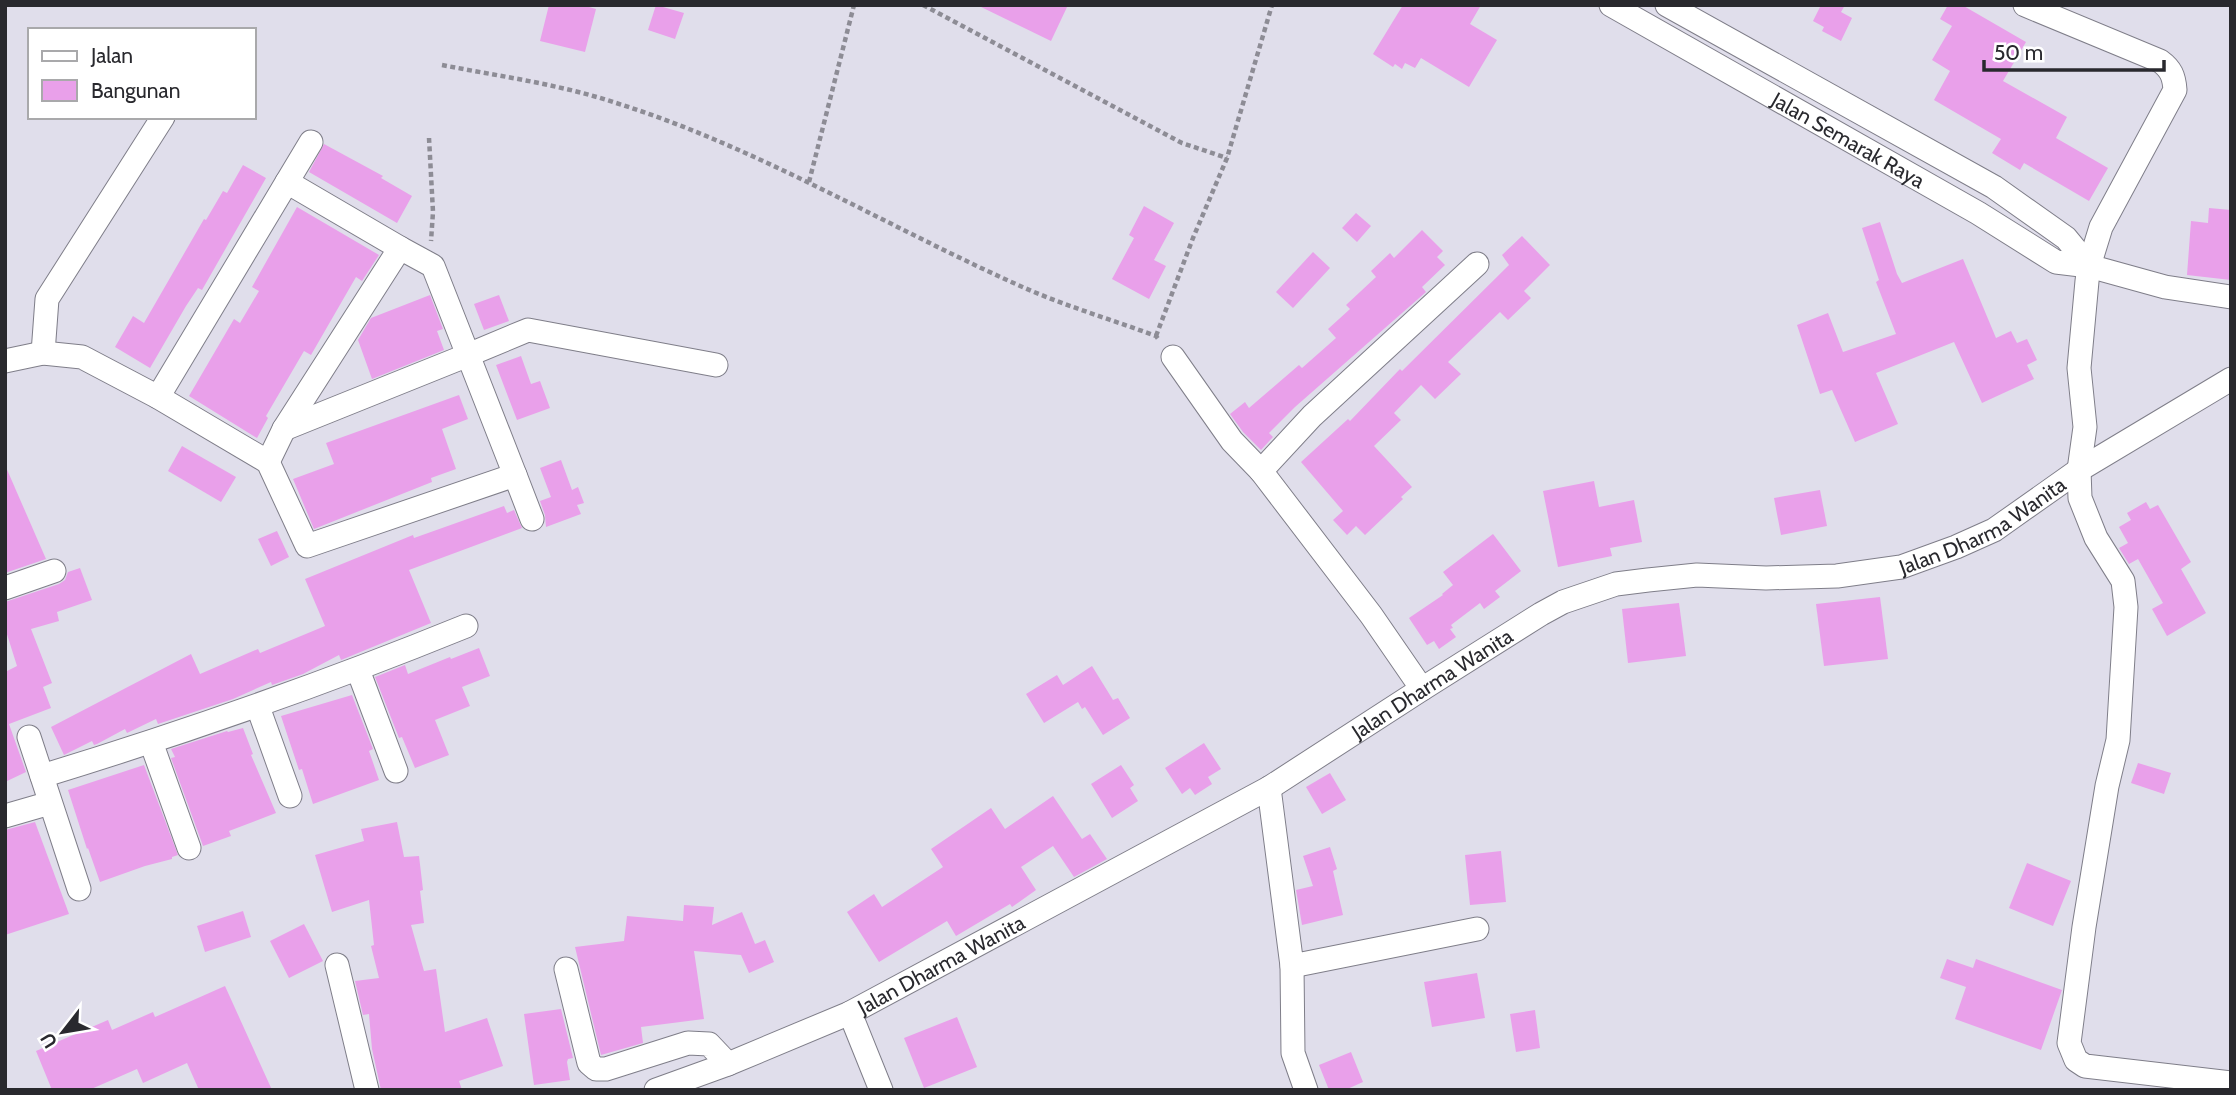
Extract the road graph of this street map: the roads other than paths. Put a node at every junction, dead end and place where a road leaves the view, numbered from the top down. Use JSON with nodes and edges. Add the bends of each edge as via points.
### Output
{"nodes":[{"id":1,"x":1611,"y":5,"type":"edge"},
{"id":2,"x":2025,"y":5,"type":"edge"},
{"id":3,"x":1677,"y":8,"type":"edge"},
{"id":4,"x":1665,"y":36,"type":"junction"},
{"id":5,"x":162,"y":119,"type":"edge"},
{"id":6,"x":311,"y":142,"type":"dead end"},
{"id":7,"x":287,"y":181,"type":"junction"},
{"id":8,"x":400,"y":248,"type":"junction"},
{"id":9,"x":1477,"y":264,"type":"dead end"},
{"id":10,"x":2089,"y":266,"type":"junction"},
{"id":11,"x":2231,"y":297,"type":"edge"},
{"id":12,"x":43,"y":353,"type":"junction"},
{"id":13,"x":468,"y":355,"type":"junction"},
{"id":14,"x":1173,"y":358,"type":"road end"},
{"id":15,"x":5,"y":361,"type":"edge"},
{"id":16,"x":716,"y":365,"type":"dead end"},
{"id":17,"x":2231,"y":379,"type":"edge"},
{"id":18,"x":158,"y":397,"type":"junction"},
{"id":19,"x":284,"y":429,"type":"junction"},
{"id":20,"x":268,"y":462,"type":"junction"},
{"id":21,"x":2079,"y":470,"type":"junction"},
{"id":22,"x":1261,"y":471,"type":"junction"},
{"id":23,"x":515,"y":475,"type":"junction"},
{"id":24,"x":532,"y":519,"type":"dead end"},
{"id":25,"x":54,"y":571,"type":"dead end"},
{"id":26,"x":5,"y":588,"type":"edge"},
{"id":27,"x":466,"y":626,"type":"dead end"},
{"id":28,"x":358,"y":670,"type":"junction"},
{"id":29,"x":1422,"y":689,"type":"junction"},
{"id":30,"x":258,"y":707,"type":"junction"},
{"id":31,"x":29,"y":737,"type":"dead end"},
{"id":32,"x":151,"y":742,"type":"junction"},
{"id":33,"x":396,"y":771,"type":"dead end"},
{"id":34,"x":41,"y":776,"type":"junction"},
{"id":35,"x":1269,"y":788,"type":"junction"},
{"id":36,"x":290,"y":796,"type":"dead end"},
{"id":37,"x":50,"y":803,"type":"junction"},
{"id":38,"x":5,"y":816,"type":"edge"},
{"id":39,"x":189,"y":848,"type":"dead end"},
{"id":40,"x":79,"y":889,"type":"dead end"},
{"id":41,"x":1477,"y":929,"type":"dead end"},
{"id":42,"x":337,"y":965,"type":"dead end"},
{"id":43,"x":1292,"y":966,"type":"junction"},
{"id":44,"x":566,"y":969,"type":"dead end"},
{"id":45,"x":850,"y":1013,"type":"junction"},
{"id":46,"x":728,"y":1064,"type":"junction"},
{"id":47,"x":2231,"y":1083,"type":"edge"},
{"id":48,"x":367,"y":1090,"type":"edge"},
{"id":49,"x":656,"y":1090,"type":"edge"},
{"id":50,"x":881,"y":1090,"type":"edge"},
{"id":51,"x":1306,"y":1090,"type":"edge"}],
"edges":[{"from":1,"to":4,"type":"street","name":"Jalan Semarak Raya"},
{"from":2,"to":10,"type":"street","via":[[2160,61],[2174,77],[2171,101],[2101,227]]},
{"from":3,"to":4,"type":"street"},
{"from":3,"to":10,"type":"street","name":"Jalan Semarak Raya","via":[[1994,187],[2066,238]]},
{"from":4,"to":10,"type":"street","name":"Jalan Semarak Raya","via":[[2056,262]]},
{"from":5,"to":12,"type":"street","via":[[47,299]]},
{"from":6,"to":7,"type":"street"},
{"from":7,"to":8,"type":"street"},
{"from":7,"to":18,"type":"street"},
{"from":8,"to":13,"type":"street","via":[[433,266]]},
{"from":8,"to":19,"type":"street"},
{"from":9,"to":22,"type":"street","via":[[1312,416]]},
{"from":10,"to":11,"type":"street","name":"Jalan Semarak Raya","via":[[2165,287]]},
{"from":10,"to":21,"type":"street","via":[[2079,368],[2085,427]]},
{"from":12,"to":15,"type":"street"},
{"from":12,"to":18,"type":"street","via":[[82,357]]},
{"from":13,"to":16,"type":"street","via":[[528,330]]},
{"from":13,"to":19,"type":"street"},
{"from":13,"to":23,"type":"street"},
{"from":14,"to":22,"type":"street","via":[[1232,441]]},
{"from":17,"to":21,"type":"street","name":"Jalan Dharma Wanita"},
{"from":18,"to":20,"type":"street"},
{"from":19,"to":20,"type":"street"},
{"from":20,"to":23,"type":"street","via":[[307,546]]},
{"from":21,"to":29,"type":"street","name":"Jalan Dharma Wanita","via":[[1994,530],[1901,567],[1825,576],[1697,576],[1616,584],[1585,594],[1541,614]]},
{"from":21,"to":47,"type":"street","via":[[2080,498],[2096,538],[2123,581],[2126,607],[2118,740],[2084,927],[2069,1043],[2076,1060],[2085,1066]]},
{"from":22,"to":29,"type":"street"},
{"from":23,"to":24,"type":"street"},
{"from":25,"to":26,"type":"street"},
{"from":27,"to":28,"type":"street"},
{"from":28,"to":30,"type":"street"},
{"from":28,"to":33,"type":"street"},
{"from":29,"to":35,"type":"street","name":"Jalan Dharma Wanita"},
{"from":30,"to":32,"type":"street"},
{"from":30,"to":36,"type":"street"},
{"from":31,"to":34,"type":"street"},
{"from":32,"to":34,"type":"street"},
{"from":32,"to":39,"type":"street"},
{"from":34,"to":37,"type":"street"},
{"from":35,"to":43,"type":"street"},
{"from":35,"to":45,"type":"street","name":"Jalan Dharma Wanita"},
{"from":37,"to":38,"type":"street"},
{"from":37,"to":40,"type":"street"},
{"from":41,"to":43,"type":"street"},
{"from":42,"to":48,"type":"street"},
{"from":43,"to":51,"type":"street","via":[[1293,1053]]},
{"from":44,"to":46,"type":"street","via":[[589,1063],[596,1069],[688,1043],[709,1044]]},
{"from":45,"to":46,"type":"street","name":"Jalan Dharma Wanita"},
{"from":45,"to":50,"type":"street"},
{"from":46,"to":49,"type":"street","name":"Jalan Dharma Wanita"}]}
